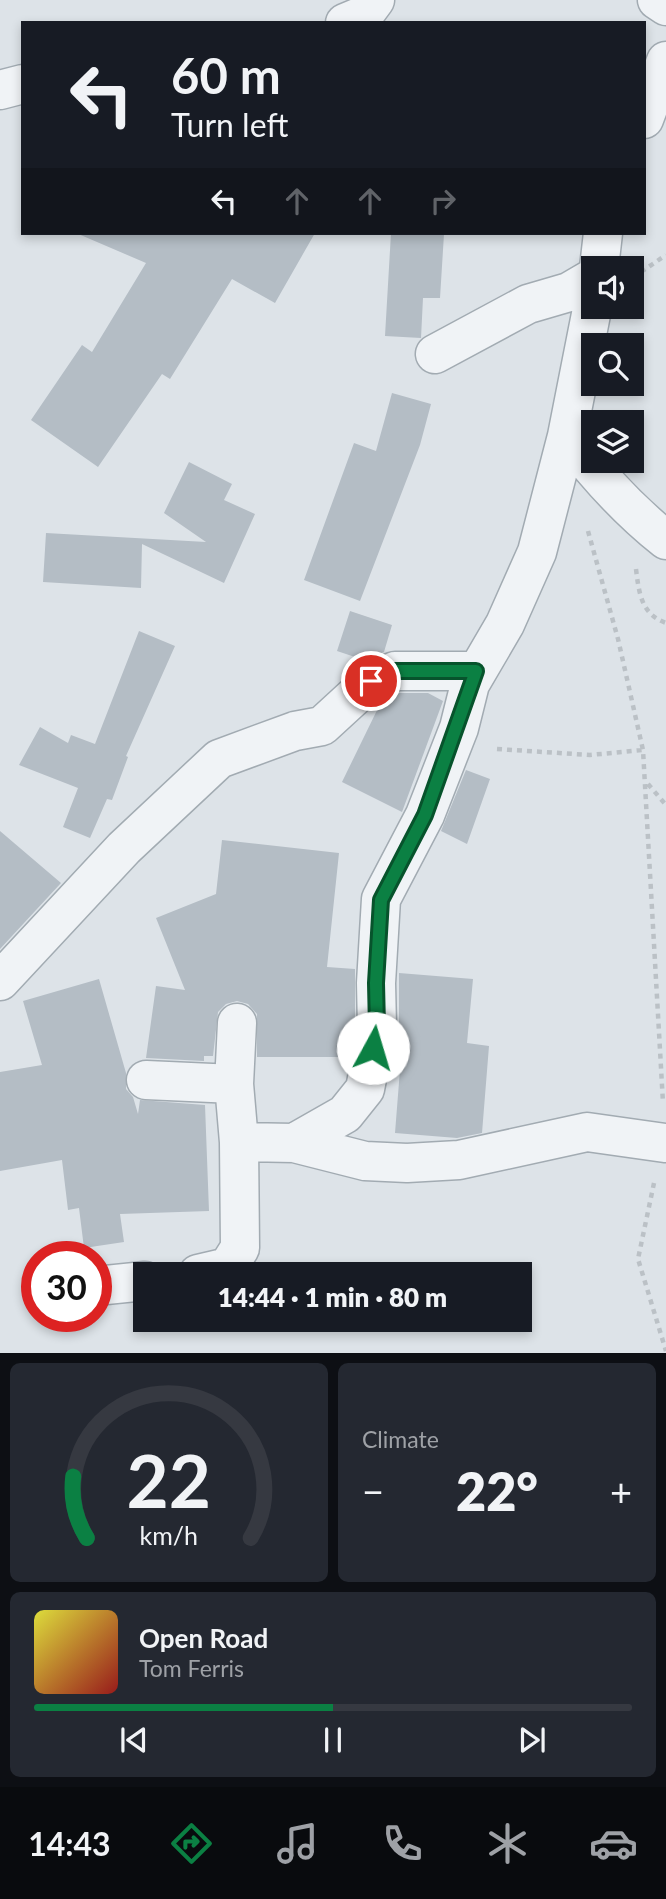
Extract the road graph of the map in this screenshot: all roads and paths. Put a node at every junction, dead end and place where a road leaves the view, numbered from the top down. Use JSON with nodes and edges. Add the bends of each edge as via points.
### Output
{"nodes":[{"id":1,"x":375,"y":0,"type":"edge"},
{"id":2,"x":657,"y":0,"type":"edge"},
{"id":3,"x":666,"y":6,"type":"edge"},
{"id":4,"x":350,"y":21,"type":"edge"},
{"id":5,"x":666,"y":61,"type":"edge"},
{"id":6,"x":21,"y":85,"type":"edge"},
{"id":7,"x":0,"y":90,"type":"edge"},
{"id":8,"x":646,"y":113,"type":"edge"},
{"id":9,"x":603,"y":235,"type":"edge"},
{"id":10,"x":666,"y":255,"type":"edge"},
{"id":11,"x":600,"y":256,"type":"edge"},
{"id":12,"x":644,"y":270,"type":"edge"},
{"id":13,"x":581,"y":285,"type":"edge"},
{"id":14,"x":590,"y":319,"type":"edge"},
{"id":15,"x":435,"y":354,"type":"dead end"},
{"id":16,"x":567,"y":436,"type":"junction"},
{"id":17,"x":586,"y":523,"type":"dead end"},
{"id":18,"x":666,"y":540,"type":"edge"},
{"id":19,"x":476,"y":671,"type":"junction"},
{"id":20,"x":451,"y":749,"type":"junction"},
{"id":21,"x":643,"y":750,"type":"junction"},
{"id":22,"x":647,"y":783,"type":"junction"},
{"id":23,"x":666,"y":804,"type":"edge"},
{"id":24,"x":0,"y":981,"type":"edge"},
{"id":25,"x":237,"y":1023,"type":"dead end"},
{"id":26,"x":146,"y":1080,"type":"dead end"},
{"id":27,"x":234,"y":1084,"type":"junction"},
{"id":28,"x":239,"y":1142,"type":"junction"},
{"id":29,"x":294,"y":1143,"type":"junction"},
{"id":30,"x":665,"y":1143,"type":"edge"},
{"id":31,"x":231,"y":1262,"type":"edge"},
{"id":32,"x":133,"y":1282,"type":"edge"},
{"id":33,"x":112,"y":1284,"type":"edge"},
{"id":34,"x":666,"y":1351,"type":"edge"}],
"edges":[{"from":1,"to":4,"type":"street","via":[[364,15]]},
{"from":2,"to":3,"type":"street"},
{"from":5,"to":8,"type":"street"},
{"from":6,"to":7,"type":"street"},
{"from":9,"to":11,"type":"street"},
{"from":10,"to":12,"type":"path"},
{"from":13,"to":15,"type":"street","via":[[528,304]]},
{"from":14,"to":16,"type":"street"},
{"from":16,"to":18,"type":"street","via":[[602,483]]},
{"from":16,"to":19,"type":"street","via":[[537,552],[505,624]]},
{"from":17,"to":21,"type":"path"},
{"from":19,"to":20,"type":"street"},
{"from":19,"to":24,"type":"street","via":[[395,671],[371,681],[323,726],[219,759],[124,848]]},
{"from":20,"to":21,"type":"path","via":[[590,755]]},
{"from":20,"to":29,"type":"street","via":[[425,815],[381,900],[377,1027],[365,1089],[345,1114]]},
{"from":21,"to":22,"type":"path"},
{"from":22,"to":23,"type":"path"},
{"from":22,"to":30,"type":"path"},
{"from":25,"to":27,"type":"street"},
{"from":26,"to":27,"type":"street"},
{"from":27,"to":28,"type":"street"},
{"from":28,"to":29,"type":"street"},
{"from":28,"to":31,"type":"street","via":[[240,1248]]},
{"from":29,"to":30,"type":"street","via":[[365,1161],[407,1163],[459,1160],[587,1132]]},
{"from":30,"to":34,"type":"path","via":[[638,1259]]},
{"from":32,"to":33,"type":"street"}]}
